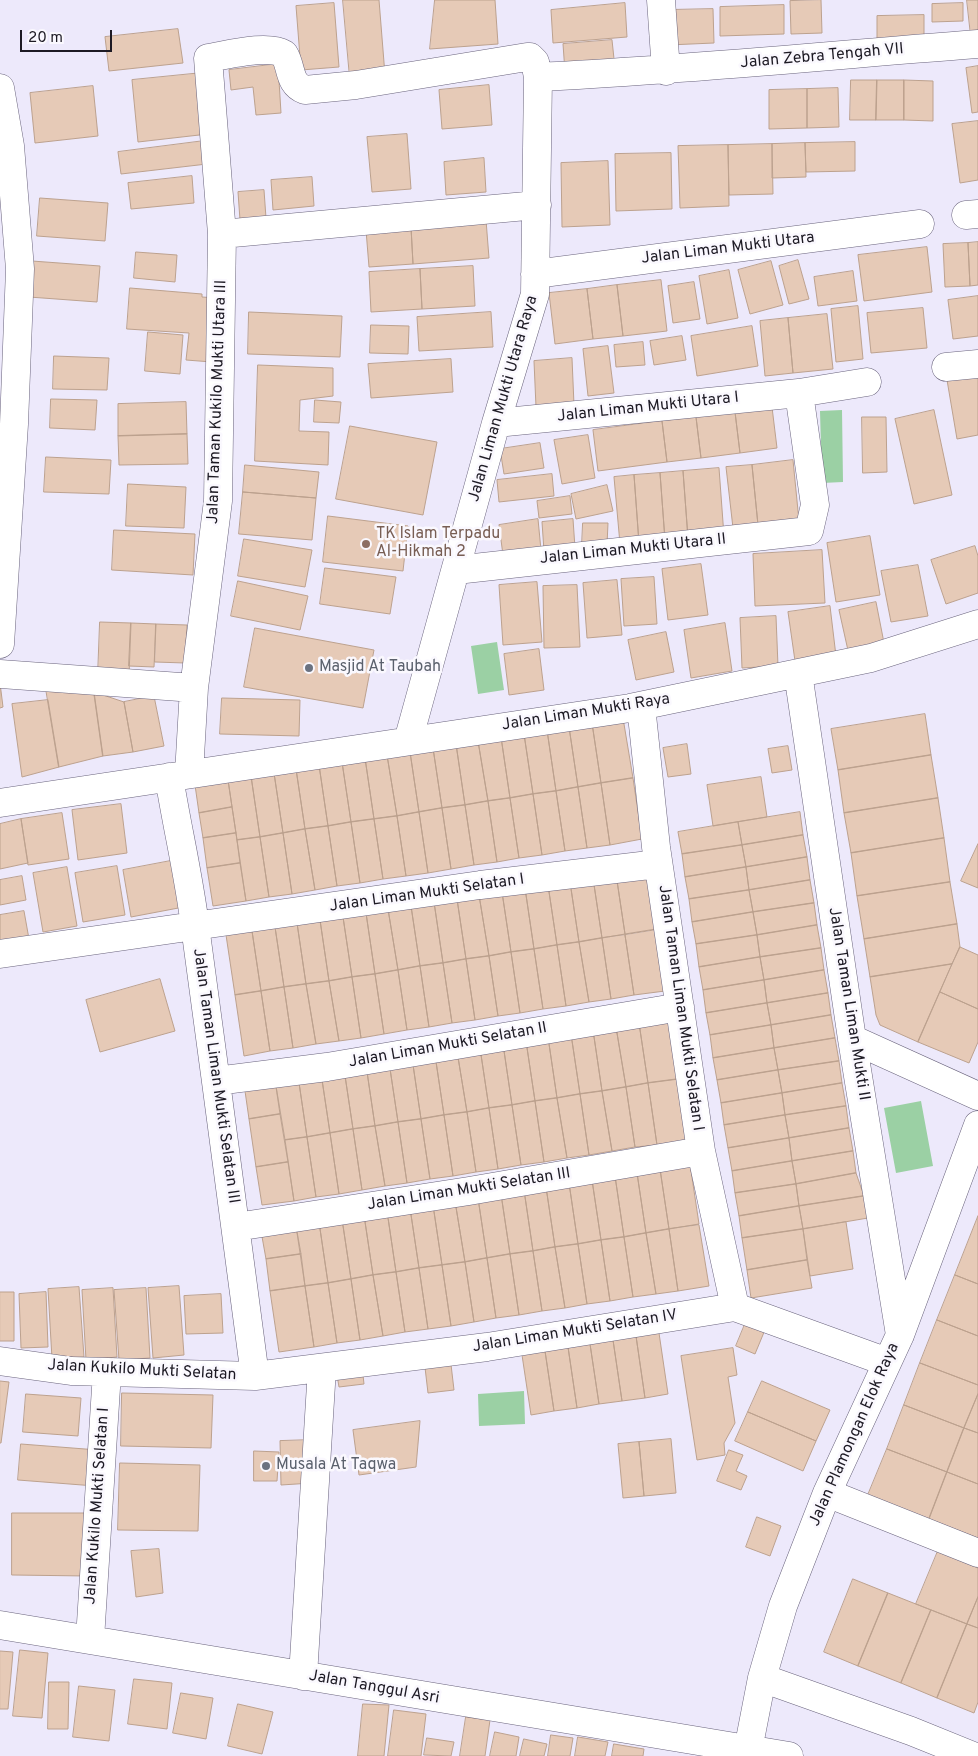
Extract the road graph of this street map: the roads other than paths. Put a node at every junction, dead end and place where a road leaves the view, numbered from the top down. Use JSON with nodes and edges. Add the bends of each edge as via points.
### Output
{"nodes":[{"id":1,"x":661,"y":0,"type":"edge"},
{"id":2,"x":978,"y":44,"type":"edge"},
{"id":3,"x":666,"y":71,"type":"junction"},
{"id":4,"x":538,"y":77,"type":"junction"},
{"id":5,"x":0,"y":88,"type":"edge"},
{"id":6,"x":537,"y":205,"type":"junction"},
{"id":7,"x":920,"y":224,"type":"dead end"},
{"id":8,"x":222,"y":234,"type":"junction"},
{"id":9,"x":535,"y":274,"type":"junction"},
{"id":10,"x":978,"y":364,"type":"edge"},
{"id":11,"x":946,"y":368,"type":"dead end"},
{"id":12,"x":867,"y":382,"type":"dead end"},
{"id":13,"x":799,"y":393,"type":"junction"},
{"id":14,"x":496,"y":423,"type":"junction"},
{"id":15,"x":456,"y":570,"type":"junction"},
{"id":16,"x":978,"y":624,"type":"edge"},
{"id":17,"x":0,"y":644,"type":"edge"},
{"id":18,"x":798,"y":673,"type":"junction"},
{"id":19,"x":0,"y":674,"type":"edge"},
{"id":20,"x":194,"y":688,"type":"junction"},
{"id":21,"x":642,"y":706,"type":"junction"},
{"id":22,"x":408,"y":741,"type":"junction"},
{"id":23,"x":179,"y":776,"type":"junction"},
{"id":24,"x":0,"y":802,"type":"edge"},
{"id":25,"x":658,"y":864,"type":"junction"},
{"id":26,"x":195,"y":926,"type":"junction"},
{"id":27,"x":0,"y":954,"type":"edge"},
{"id":28,"x":680,"y":1007,"type":"junction"},
{"id":29,"x":852,"y":1039,"type":"junction"},
{"id":30,"x":216,"y":1081,"type":"junction"},
{"id":31,"x":978,"y":1096,"type":"edge"},
{"id":32,"x":978,"y":1125,"type":"edge"},
{"id":33,"x":701,"y":1151,"type":"junction"},
{"id":34,"x":236,"y":1227,"type":"junction"},
{"id":35,"x":734,"y":1308,"type":"junction"},
{"id":36,"x":900,"y":1335,"type":"junction"},
{"id":37,"x":0,"y":1361,"type":"edge"},
{"id":38,"x":887,"y":1362,"type":"junction"},
{"id":39,"x":322,"y":1368,"type":"junction"},
{"id":40,"x":107,"y":1372,"type":"junction"},
{"id":41,"x":255,"y":1376,"type":"junction"},
{"id":42,"x":827,"y":1494,"type":"junction"},
{"id":43,"x":978,"y":1553,"type":"edge"},
{"id":44,"x":0,"y":1625,"type":"edge"},
{"id":45,"x":90,"y":1640,"type":"junction"},
{"id":46,"x":303,"y":1676,"type":"junction"},
{"id":47,"x":762,"y":1678,"type":"junction"},
{"id":48,"x":740,"y":1752,"type":"edge"},
{"id":49,"x":789,"y":1756,"type":"edge"},
{"id":50,"x":973,"y":1756,"type":"edge"}],
"edges":[{"from":1,"to":3,"type":"street"},
{"from":2,"to":3,"type":"street","name":"Jalan Zebra Tengah VII"},
{"from":3,"to":4,"type":"street","name":"Jalan Zebra Tengah VII"},
{"from":4,"to":6,"type":"street","name":"Jalan Liman Mukti Utara Raya"},
{"from":4,"to":8,"type":"street","name":"Jalan Taman Kukilo Mukti Utara III","via":[[534,59],[527,57],[356,85],[305,90],[292,78],[287,59],[279,50],[208,58]]},
{"from":5,"to":17,"type":"street","via":[[10,146],[20,268]]},
{"from":6,"to":8,"type":"street"},
{"from":6,"to":9,"type":"street","name":"Jalan Liman Mukti Utara Raya"},
{"from":7,"to":9,"type":"street","name":"Jalan Liman Mukti Utara"},
{"from":8,"to":20,"type":"street","name":"Jalan Taman Kukilo Mukti Utara III","via":[[218,501]]},
{"from":9,"to":14,"type":"street","name":"Jalan Liman Mukti Utara Raya","via":[[535,294]]},
{"from":10,"to":11,"type":"street"},
{"from":12,"to":13,"type":"street","name":"Jalan Liman Mukti Utara I"},
{"from":13,"to":14,"type":"street","name":"Jalan Liman Mukti Utara I"},
{"from":13,"to":15,"type":"street","name":"Jalan Liman Mukti Utara II","via":[[815,505],[809,531]]},
{"from":14,"to":15,"type":"street","name":"Jalan Liman Mukti Utara Raya"},
{"from":15,"to":22,"type":"street","name":"Jalan Liman Mukti Utara Raya"},
{"from":16,"to":18,"type":"street","name":"Jalan Liman Mukti Raya","via":[[871,658]]},
{"from":18,"to":21,"type":"street","name":"Jalan Liman Mukti Raya"},
{"from":18,"to":29,"type":"street","name":"Jalan Taman Liman Mukti II"},
{"from":19,"to":20,"type":"street"},
{"from":20,"to":23,"type":"street","name":"Jalan Taman Kukilo Mukti Utara III"},
{"from":21,"to":22,"type":"street","name":"Jalan Liman Mukti Raya"},
{"from":21,"to":25,"type":"street","name":"Jalan Taman Liman Mukti Selatan I"},
{"from":22,"to":23,"type":"street","name":"Jalan Liman Mukti Raya"},
{"from":23,"to":24,"type":"street","name":"Jalan Liman Mukti Raya"},
{"from":23,"to":26,"type":"street","name":"Jalan Taman Liman Mukti Selatan III"},
{"from":25,"to":26,"type":"street","name":"Jalan Liman Mukti Selatan I","via":[[480,885]]},
{"from":25,"to":28,"type":"street","name":"Jalan Taman Liman Mukti Selatan I"},
{"from":26,"to":27,"type":"street","name":"Jalan Liman Mukti Selatan I"},
{"from":26,"to":30,"type":"street","name":"Jalan Taman Liman Mukti Selatan III"},
{"from":28,"to":30,"type":"street","name":"Jalan Liman Mukti Selatan II","via":[[336,1065]]},
{"from":28,"to":33,"type":"street","name":"Jalan Taman Liman Mukti Selatan I"},
{"from":29,"to":31,"type":"street"},
{"from":29,"to":36,"type":"street","name":"Jalan Taman Liman Mukti II"},
{"from":30,"to":34,"type":"street","name":"Jalan Taman Liman Mukti Selatan III"},
{"from":32,"to":36,"type":"street","name":"Jalan Plamongan Elok Raya"},
{"from":33,"to":34,"type":"street","name":"Jalan Liman Mukti Selatan III"},
{"from":33,"to":35,"type":"street","name":"Jalan Taman Liman Mukti Selatan I"},
{"from":34,"to":41,"type":"street","name":"Jalan Taman Liman Mukti Selatan III"},
{"from":35,"to":38,"type":"street","name":"Jalan Liman Mukti Selatan IV"},
{"from":35,"to":39,"type":"street","name":"Jalan Liman Mukti Selatan IV","via":[[487,1347]]},
{"from":36,"to":38,"type":"street","name":"Jalan Plamongan Elok Raya"},
{"from":37,"to":40,"type":"street","name":"Jalan Kukilo Mukti Selatan","via":[[71,1371]]},
{"from":38,"to":42,"type":"street","name":"Jalan Plamongan Elok Raya"},
{"from":39,"to":41,"type":"street","name":"Jalan Liman Mukti Selatan IV"},
{"from":39,"to":46,"type":"street"},
{"from":40,"to":41,"type":"street","name":"Jalan Kukilo Mukti Selatan"},
{"from":40,"to":45,"type":"street","name":"Jalan Kukilo Mukti Selatan I"},
{"from":42,"to":43,"type":"street"},
{"from":42,"to":47,"type":"street","name":"Jalan Plamongan Elok Raya","via":[[783,1606]]},
{"from":44,"to":45,"type":"street","name":"Jalan Tanggul Asri"},
{"from":45,"to":46,"type":"street","name":"Jalan Tanggul Asri"},
{"from":46,"to":48,"type":"street","name":"Jalan Tanggul Asri"},
{"from":47,"to":48,"type":"street","name":"Jalan Plamongan Elok Raya"},
{"from":47,"to":50,"type":"street"},
{"from":48,"to":49,"type":"street","name":"Jalan Tanggul Asri"}]}
